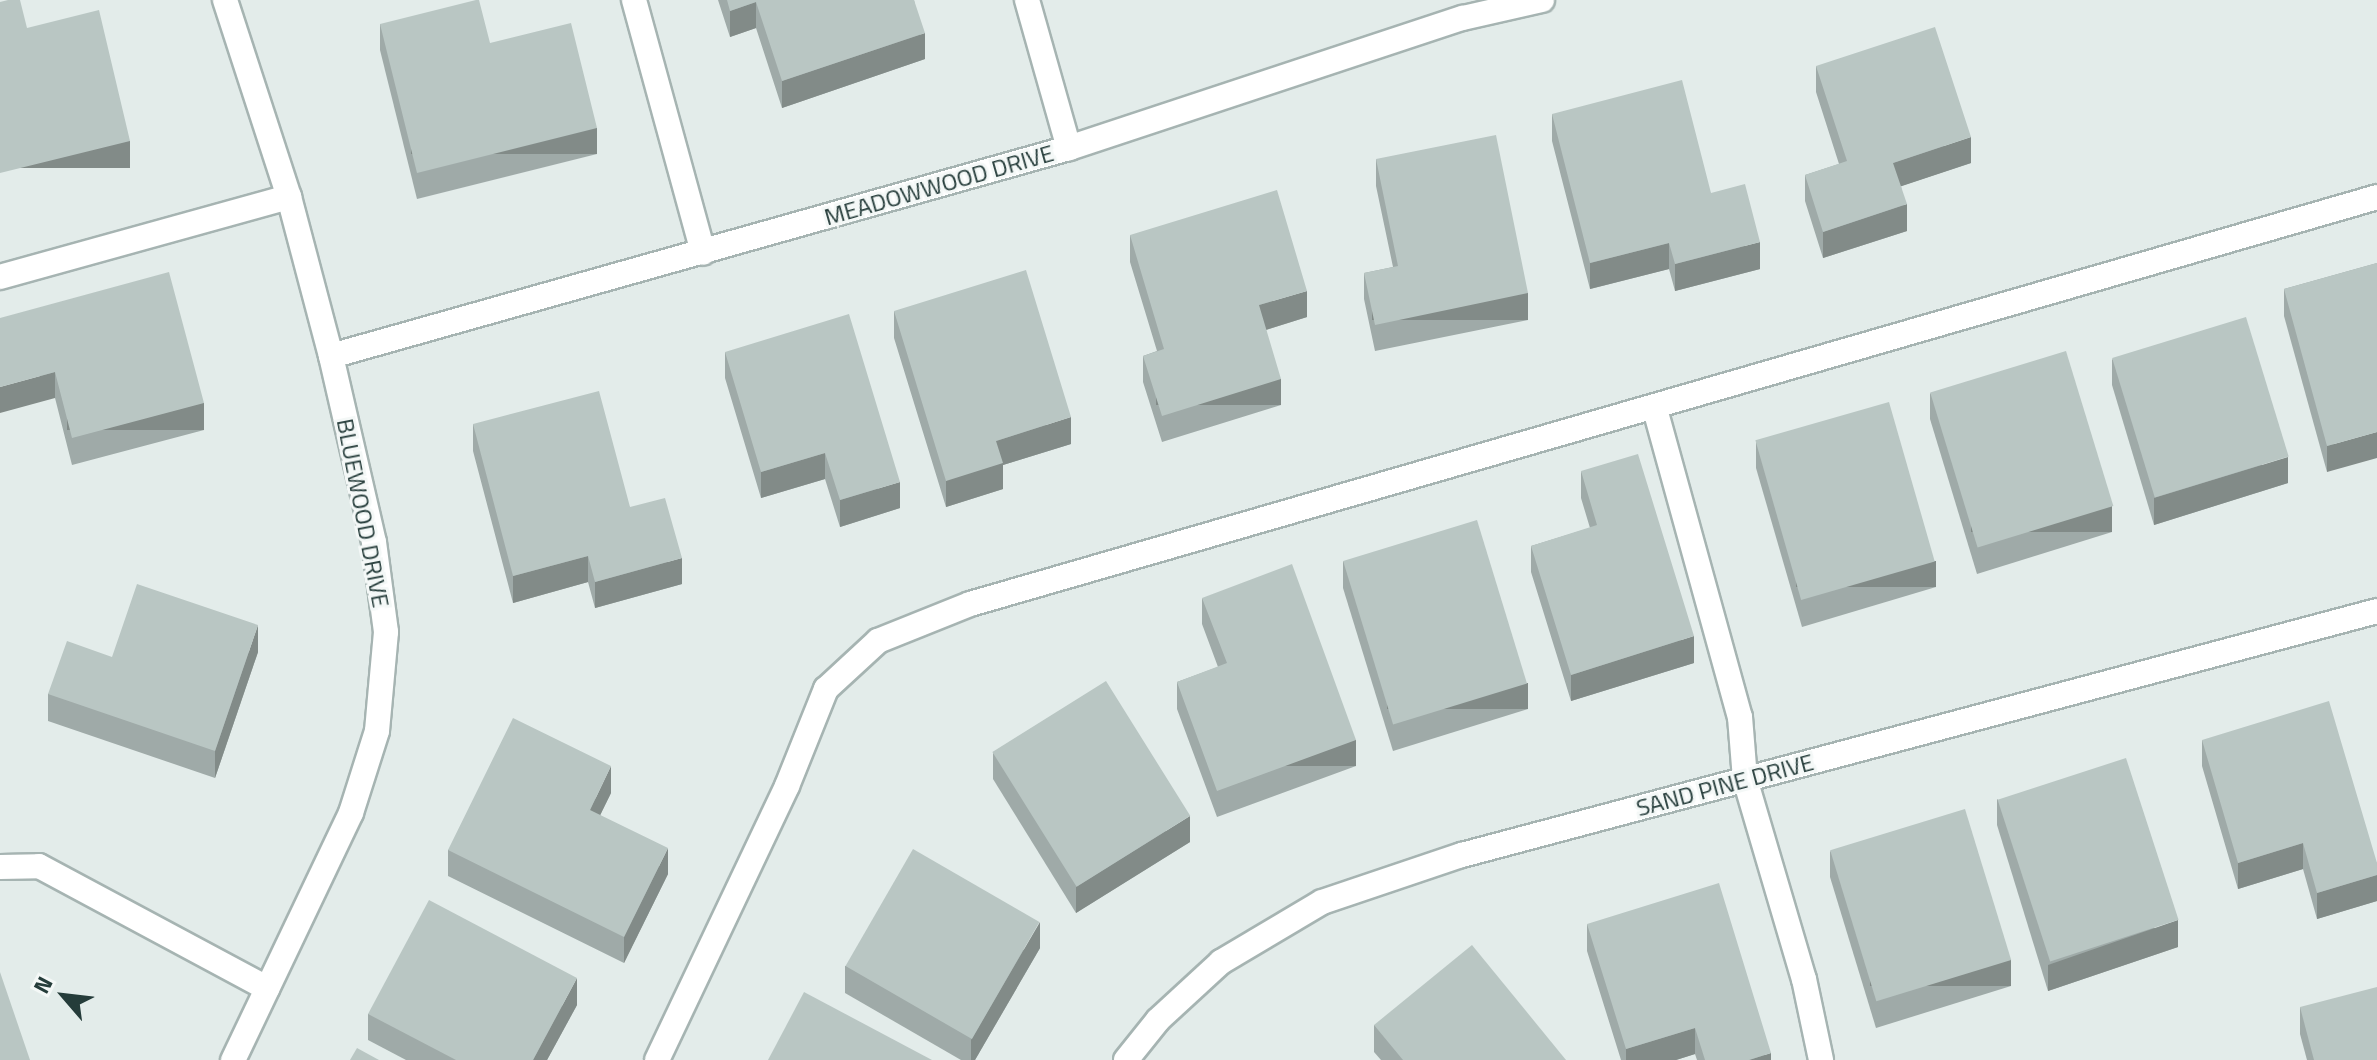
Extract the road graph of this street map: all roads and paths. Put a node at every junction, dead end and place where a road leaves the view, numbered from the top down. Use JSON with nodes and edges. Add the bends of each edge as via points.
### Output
{"nodes":[{"id":1,"x":225,"y":0,"type":"edge"},
{"id":2,"x":634,"y":0,"type":"edge"},
{"id":3,"x":1027,"y":0,"type":"edge"},
{"id":4,"x":1542,"y":0,"type":"edge"},
{"id":5,"x":1461,"y":9,"type":"edge"},
{"id":6,"x":1069,"y":148,"type":"junction"},
{"id":7,"x":289,"y":197,"type":"junction"},
{"id":8,"x":2377,"y":197,"type":"edge"},
{"id":9,"x":703,"y":253,"type":"junction"},
{"id":10,"x":0,"y":277,"type":"edge"},
{"id":11,"x":331,"y":356,"type":"junction"},
{"id":12,"x":1655,"y":409,"type":"junction"},
{"id":13,"x":2377,"y":611,"type":"edge"},
{"id":14,"x":1745,"y":779,"type":"junction"},
{"id":15,"x":0,"y":867,"type":"edge"},
{"id":16,"x":267,"y":988,"type":"junction"},
{"id":17,"x":233,"y":1060,"type":"edge"},
{"id":18,"x":657,"y":1060,"type":"edge"},
{"id":19,"x":1126,"y":1060,"type":"edge"},
{"id":20,"x":1821,"y":1060,"type":"edge"}],
"edges":[{"from":1,"to":7,"type":"street","name":"BLUEWOOD DRIVE"},
{"from":2,"to":9,"type":"street"},
{"from":3,"to":6,"type":"street"},
{"from":4,"to":5,"type":"street","name":"MEADOWWOOD DRIVE"},
{"from":5,"to":6,"type":"street","name":"MEADOWWOOD DRIVE"},
{"from":6,"to":9,"type":"street","name":"MEADOWWOOD DRIVE"},
{"from":7,"to":10,"type":"street"},
{"from":7,"to":11,"type":"street","name":"BLUEWOOD DRIVE"},
{"from":8,"to":12,"type":"street"},
{"from":9,"to":11,"type":"street","name":"MEADOWWOOD DRIVE"},
{"from":11,"to":16,"type":"street","name":"BLUEWOOD DRIVE","via":[[374,542],[386,632],[377,731],[351,813]]},
{"from":12,"to":14,"type":"street","via":[[1740,717]]},
{"from":12,"to":18,"type":"street","via":[[970,604],[878,641],[826,689],[787,786]]},
{"from":13,"to":14,"type":"street","name":"SAND PINE DRIVE"},
{"from":14,"to":19,"type":"street","name":"SAND PINE DRIVE","via":[[1462,855],[1322,902],[1221,962],[1158,1020]]},
{"from":14,"to":20,"type":"street","via":[[1804,979]]},
{"from":15,"to":16,"type":"street","via":[[39,866]]},
{"from":16,"to":17,"type":"street","name":"BLUEWOOD DRIVE"}]}
